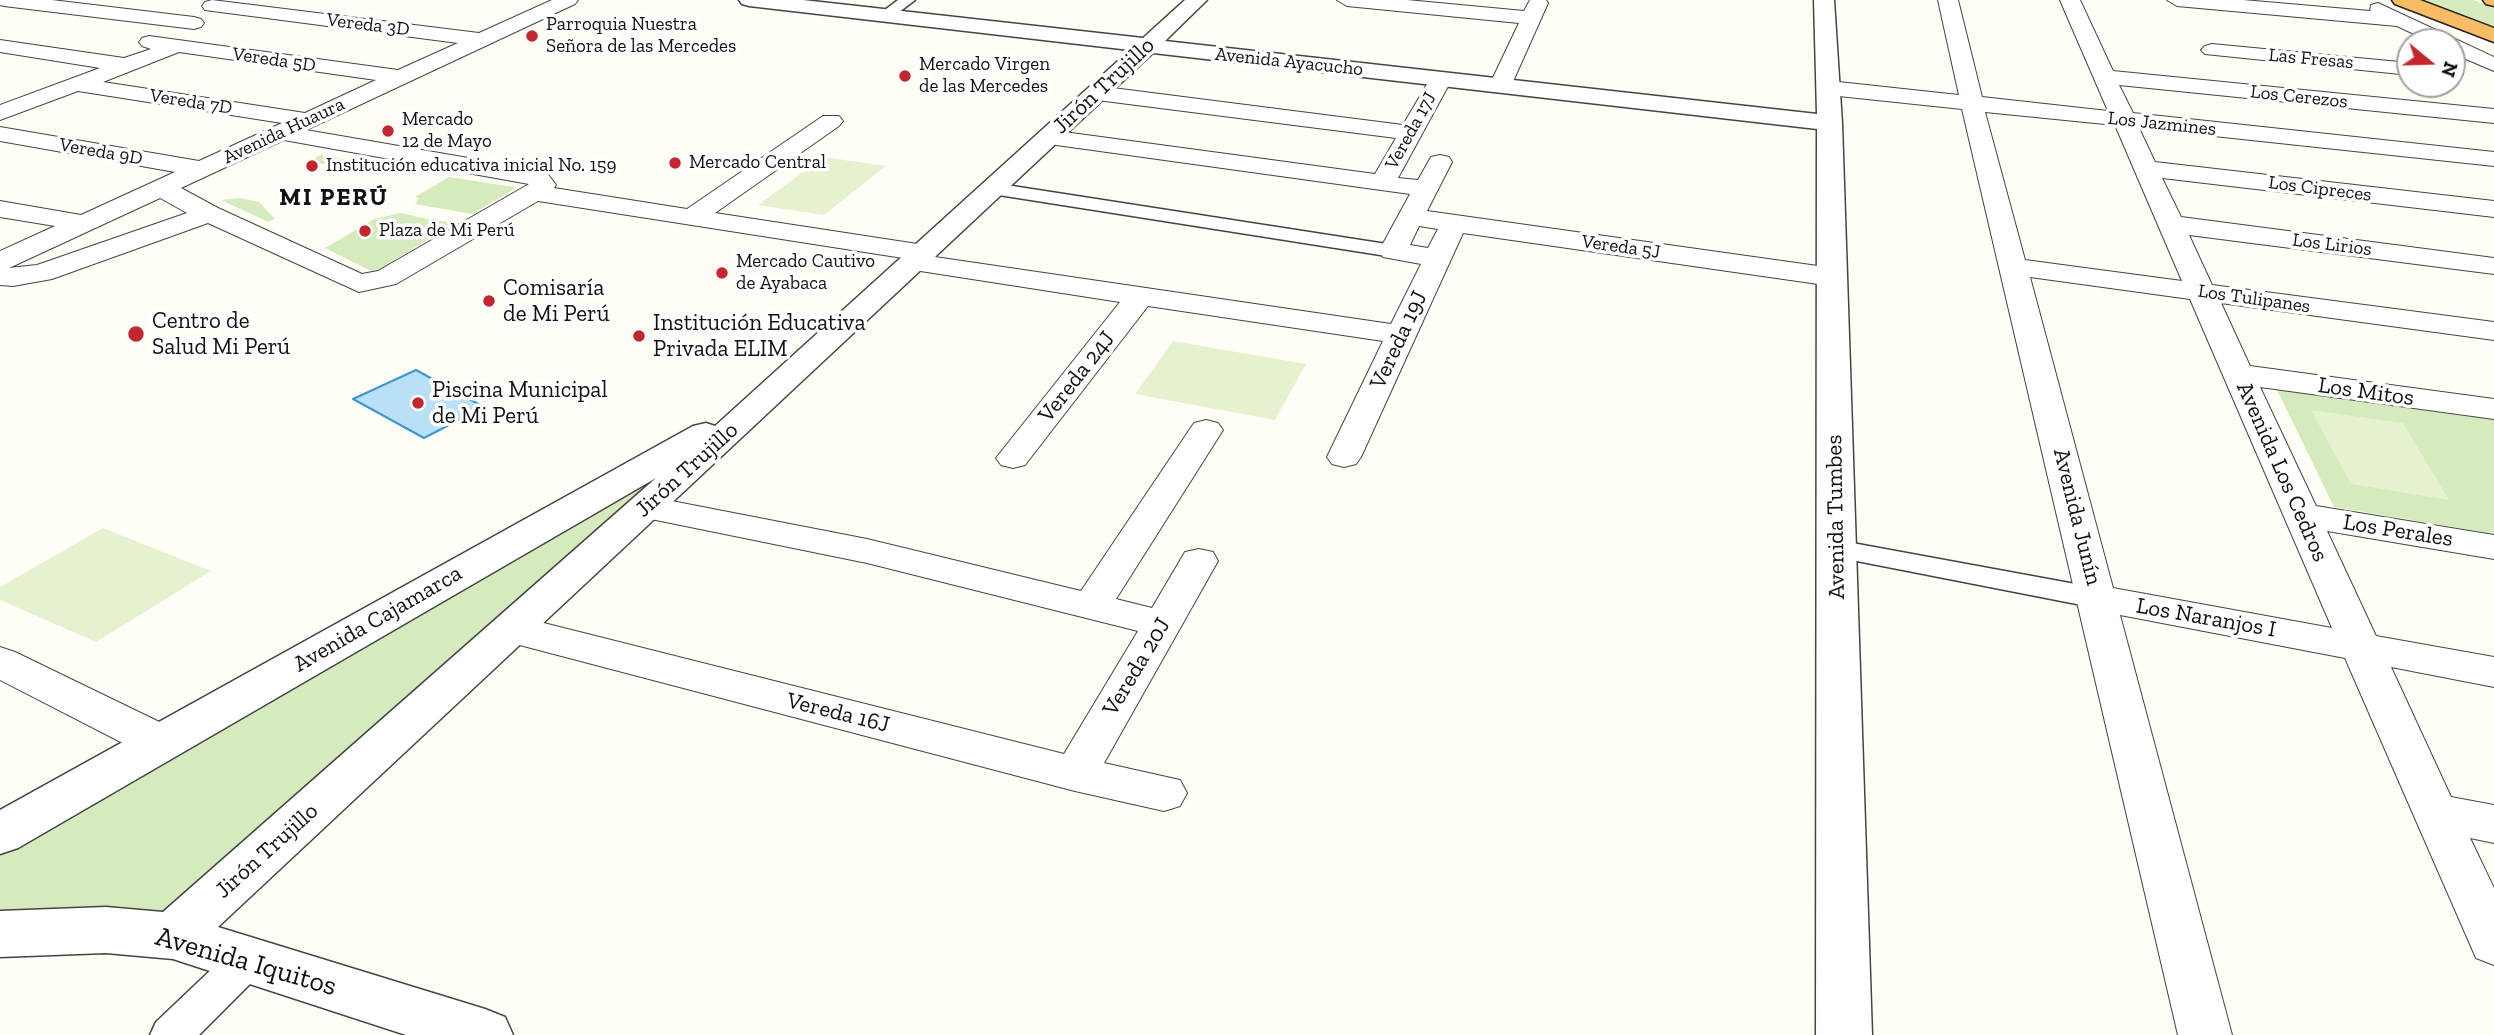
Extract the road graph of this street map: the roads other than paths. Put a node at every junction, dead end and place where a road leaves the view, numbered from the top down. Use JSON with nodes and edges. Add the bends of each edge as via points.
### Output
{"nodes":[{"id":1,"x":4,"y":0,"type":"edge"},
{"id":2,"x":568,"y":0,"type":"edge"},
{"id":3,"x":749,"y":0,"type":"edge"},
{"id":4,"x":908,"y":0,"type":"edge"},
{"id":5,"x":1192,"y":0,"type":"edge"},
{"id":6,"x":1347,"y":0,"type":"edge"},
{"id":7,"x":1824,"y":0,"type":"edge"},
{"id":8,"x":1948,"y":0,"type":"edge"},
{"id":9,"x":2070,"y":0,"type":"edge"},
{"id":10,"x":2180,"y":0,"type":"edge"},
{"id":11,"x":2359,"y":0,"type":"edge"},
{"id":12,"x":226,"y":5,"type":"edge"},
{"id":13,"x":1498,"y":7,"type":"edge"},
{"id":14,"x":2402,"y":10,"type":"edge"},
{"id":15,"x":885,"y":16,"type":"junction"},
{"id":16,"x":171,"y":20,"type":"junction"},
{"id":17,"x":199,"y":24,"type":"junction"},
{"id":18,"x":2427,"y":28,"type":"edge"},
{"id":19,"x":2492,"y":35,"type":"edge"},
{"id":20,"x":482,"y":40,"type":"junction"},
{"id":21,"x":149,"y":42,"type":"junction"},
{"id":22,"x":0,"y":46,"type":"edge"},
{"id":23,"x":177,"y":46,"type":"junction"},
{"id":24,"x":1149,"y":46,"type":"junction"},
{"id":25,"x":2212,"y":50,"type":"junction"},
{"id":26,"x":2466,"y":52,"type":"edge"},
{"id":27,"x":100,"y":60,"type":"junction"},
{"id":28,"x":126,"y":65,"type":"junction"},
{"id":29,"x":2494,"y":65,"type":"edge"},
{"id":30,"x":2396,"y":68,"type":"edge"},
{"id":31,"x":2466,"y":74,"type":"edge"},
{"id":32,"x":400,"y":77,"type":"junction"},
{"id":33,"x":2104,"y":77,"type":"junction"},
{"id":34,"x":2494,"y":77,"type":"edge"},
{"id":35,"x":1441,"y":79,"type":"junction"},
{"id":36,"x":74,"y":85,"type":"junction"},
{"id":37,"x":1500,"y":86,"type":"junction"},
{"id":38,"x":2236,"y":90,"type":"junction"},
{"id":39,"x":1097,"y":93,"type":"junction"},
{"id":40,"x":1972,"y":104,"type":"junction"},
{"id":41,"x":1830,"y":106,"type":"junction"},
{"id":42,"x":5,"y":109,"type":"edge"},
{"id":43,"x":2494,"y":116,"type":"edge"},
{"id":44,"x":308,"y":120,"type":"junction"},
{"id":45,"x":2124,"y":120,"type":"junction"},
{"id":46,"x":831,"y":121,"type":"dead end"},
{"id":47,"x":280,"y":132,"type":"junction"},
{"id":48,"x":1411,"y":133,"type":"junction"},
{"id":49,"x":0,"y":134,"type":"edge"},
{"id":50,"x":1049,"y":137,"type":"junction"},
{"id":51,"x":2494,"y":159,"type":"edge"},
{"id":52,"x":1440,"y":162,"type":"dead end"},
{"id":53,"x":201,"y":169,"type":"junction"},
{"id":54,"x":2145,"y":169,"type":"junction"},
{"id":55,"x":1382,"y":184,"type":"junction"},
{"id":56,"x":160,"y":188,"type":"junction"},
{"id":57,"x":993,"y":189,"type":"junction"},
{"id":58,"x":1426,"y":189,"type":"junction"},
{"id":59,"x":534,"y":194,"type":"junction"},
{"id":60,"x":0,"y":209,"type":"edge"},
{"id":61,"x":2494,"y":209,"type":"edge"},
{"id":62,"x":209,"y":214,"type":"junction"},
{"id":63,"x":692,"y":217,"type":"junction"},
{"id":64,"x":1410,"y":217,"type":"junction"},
{"id":65,"x":83,"y":223,"type":"junction"},
{"id":66,"x":1454,"y":223,"type":"junction"},
{"id":67,"x":2171,"y":223,"type":"junction"},
{"id":68,"x":1394,"y":251,"type":"junction"},
{"id":69,"x":919,"y":257,"type":"junction"},
{"id":70,"x":1438,"y":258,"type":"junction"},
{"id":71,"x":0,"y":262,"type":"edge"},
{"id":72,"x":2482,"y":264,"type":"edge"},
{"id":73,"x":2015,"y":267,"type":"junction"},
{"id":74,"x":0,"y":276,"type":"edge"},
{"id":75,"x":1832,"y":277,"type":"junction"},
{"id":76,"x":2201,"y":292,"type":"junction"},
{"id":77,"x":2494,"y":293,"type":"edge"},
{"id":78,"x":1140,"y":296,"type":"junction"},
{"id":79,"x":2494,"y":331,"type":"edge"},
{"id":80,"x":1401,"y":335,"type":"junction"},
{"id":81,"x":2238,"y":374,"type":"junction"},
{"id":82,"x":757,"y":407,"type":"junction"},
{"id":83,"x":2494,"y":409,"type":"edge"},
{"id":84,"x":1206,"y":430,"type":"dead end"},
{"id":85,"x":1344,"y":457,"type":"dead end"},
{"id":86,"x":1013,"y":458,"type":"dead end"},
{"id":87,"x":646,"y":507,"type":"junction"},
{"id":88,"x":2301,"y":515,"type":"junction"},
{"id":89,"x":2494,"y":547,"type":"edge"},
{"id":90,"x":1836,"y":549,"type":"junction"},
{"id":91,"x":1199,"y":561,"type":"dead end"},
{"id":92,"x":2097,"y":598,"type":"junction"},
{"id":93,"x":1092,"y":605,"type":"junction"},
{"id":94,"x":1163,"y":624,"type":"junction"},
{"id":95,"x":512,"y":629,"type":"junction"},
{"id":96,"x":2361,"y":646,"type":"junction"},
{"id":97,"x":0,"y":662,"type":"edge"},
{"id":98,"x":2494,"y":672,"type":"edge"},
{"id":99,"x":162,"y":743,"type":"junction"},
{"id":100,"x":1075,"y":774,"type":"junction"},
{"id":101,"x":1164,"y":793,"type":"dead end"},
{"id":102,"x":2435,"y":812,"type":"junction"},
{"id":103,"x":2494,"y":824,"type":"edge"},
{"id":104,"x":0,"y":834,"type":"edge"},
{"id":105,"x":0,"y":934,"type":"edge"},
{"id":106,"x":173,"y":936,"type":"junction"},
{"id":107,"x":2494,"y":943,"type":"edge"},
{"id":108,"x":249,"y":959,"type":"junction"},
{"id":109,"x":171,"y":1035,"type":"edge"},
{"id":110,"x":485,"y":1035,"type":"edge"},
{"id":111,"x":1844,"y":1035,"type":"edge"},
{"id":112,"x":2205,"y":1035,"type":"edge"}],
"edges":[{"from":1,"to":16,"type":"street"},
{"from":2,"to":20,"type":"street","name":"Avenida Huaura"},
{"from":3,"to":15,"type":"street","name":"Avenida Ayacucho"},
{"from":4,"to":15,"type":"street"},
{"from":5,"to":24,"type":"street","name":"Jirón Trujillo"},
{"from":6,"to":13,"type":"street"},
{"from":7,"to":41,"type":"street","name":"Avenida Tumbes"},
{"from":8,"to":40,"type":"street","name":"Avenida Junín"},
{"from":9,"to":33,"type":"street","name":"Avenida Los Cedros"},
{"from":10,"to":14,"type":"street"},
{"from":10,"to":25,"type":"street"},
{"from":11,"to":14,"type":"street"},
{"from":12,"to":16,"type":"street"},
{"from":12,"to":17,"type":"street"},
{"from":12,"to":20,"type":"street","name":"Vereda 3D"},
{"from":13,"to":37,"type":"street","via":[[1534,11]]},
{"from":14,"to":18,"type":"street"},
{"from":14,"to":19,"type":"highway"},
{"from":15,"to":24,"type":"street","name":"Avenida Ayacucho"},
{"from":16,"to":17,"type":"street"},
{"from":17,"to":21,"type":"street"},
{"from":20,"to":32,"type":"street","name":"Avenida Huaura"},
{"from":21,"to":23,"type":"street","name":"Vereda 5D"},
{"from":21,"to":27,"type":"street"},
{"from":22,"to":27,"type":"street"},
{"from":23,"to":28,"type":"street"},
{"from":23,"to":32,"type":"street","name":"Vereda 5D"},
{"from":24,"to":35,"type":"street","name":"Avenida Ayacucho"},
{"from":24,"to":39,"type":"street","name":"Jirón Trujillo"},
{"from":25,"to":30,"type":"street","name":"Las Fresas"},
{"from":25,"to":38,"type":"street"},
{"from":26,"to":29,"type":"street"},
{"from":27,"to":28,"type":"street"},
{"from":28,"to":36,"type":"street"},
{"from":31,"to":34,"type":"street"},
{"from":32,"to":44,"type":"street","name":"Avenida Huaura"},
{"from":33,"to":38,"type":"street","name":"Los Cerezos"},
{"from":33,"to":45,"type":"street","name":"Avenida Los Cedros"},
{"from":35,"to":37,"type":"street","name":"Avenida Ayacucho"},
{"from":35,"to":48,"type":"street","name":"Vereda 17J"},
{"from":36,"to":42,"type":"street"},
{"from":36,"to":44,"type":"street","name":"Vereda 7D"},
{"from":37,"to":41,"type":"street","name":"Avenida Ayacucho"},
{"from":38,"to":43,"type":"street","name":"Los Cerezos"},
{"from":39,"to":48,"type":"street"},
{"from":39,"to":50,"type":"street","name":"Jirón Trujillo"},
{"from":40,"to":41,"type":"street","name":"Los Jazmines"},
{"from":40,"to":45,"type":"street","name":"Los Jazmines"},
{"from":40,"to":73,"type":"street","name":"Avenida Junín"},
{"from":41,"to":75,"type":"street","name":"Avenida Tumbes"},
{"from":44,"to":47,"type":"street","name":"Avenida Huaura"},
{"from":45,"to":51,"type":"street","name":"Los Jazmines"},
{"from":45,"to":54,"type":"street","name":"Avenida Los Cedros"},
{"from":46,"to":63,"type":"street"},
{"from":47,"to":53,"type":"street","name":"Avenida Huaura"},
{"from":47,"to":59,"type":"street","via":[[538,178],[543,185]]},
{"from":48,"to":55,"type":"street","name":"Vereda 17J"},
{"from":49,"to":53,"type":"street","name":"Vereda 9D"},
{"from":50,"to":55,"type":"street"},
{"from":50,"to":57,"type":"street","name":"Jirón Trujillo"},
{"from":52,"to":58,"type":"street"},
{"from":53,"to":56,"type":"street","name":"Avenida Huaura"},
{"from":54,"to":61,"type":"street","name":"Los Cipreces"},
{"from":54,"to":67,"type":"street","name":"Avenida Los Cedros"},
{"from":55,"to":58,"type":"street"},
{"from":56,"to":62,"type":"street"},
{"from":56,"to":65,"type":"street","name":"Avenida Huaura"},
{"from":57,"to":68,"type":"street"},
{"from":57,"to":69,"type":"street","name":"Jirón Trujillo"},
{"from":58,"to":64,"type":"street"},
{"from":59,"to":62,"type":"street","via":[[386,278],[367,283],[351,281]]},
{"from":59,"to":63,"type":"street"},
{"from":60,"to":65,"type":"street"},
{"from":62,"to":74,"type":"street","via":[[42,273]]},
{"from":63,"to":69,"type":"street"},
{"from":64,"to":66,"type":"street","name":"Vereda 5J"},
{"from":64,"to":68,"type":"street"},
{"from":65,"to":71,"type":"street","name":"Avenida Huaura"},
{"from":66,"to":70,"type":"street","name":"Vereda 19J"},
{"from":66,"to":75,"type":"street","name":"Vereda 5J"},
{"from":67,"to":72,"type":"street","name":"Los Lirios"},
{"from":67,"to":76,"type":"street","name":"Avenida Los Cedros"},
{"from":68,"to":70,"type":"street"},
{"from":69,"to":78,"type":"street"},
{"from":69,"to":82,"type":"street","name":"Jirón Trujillo"},
{"from":70,"to":80,"type":"street","name":"Vereda 19J"},
{"from":72,"to":77,"type":"street"},
{"from":73,"to":76,"type":"street","name":"Los Tulipanes"},
{"from":73,"to":92,"type":"street","name":"Avenida Junín"},
{"from":75,"to":90,"type":"street","name":"Avenida Tumbes"},
{"from":76,"to":79,"type":"street","name":"Los Tulipanes"},
{"from":76,"to":81,"type":"street","name":"Avenida Los Cedros"},
{"from":78,"to":80,"type":"street"},
{"from":78,"to":86,"type":"street","name":"Vereda 24J"},
{"from":80,"to":85,"type":"street","name":"Vereda 19J"},
{"from":81,"to":83,"type":"street","name":"Los Mitos"},
{"from":81,"to":88,"type":"street","name":"Avenida Los Cedros"},
{"from":82,"to":87,"type":"street","name":"Jirón Trujillo"},
{"from":82,"to":99,"type":"street","name":"Avenida Cajamarca"},
{"from":84,"to":93,"type":"street"},
{"from":87,"to":93,"type":"street","via":[[867,551]]},
{"from":87,"to":95,"type":"street","name":"Jirón Trujillo"},
{"from":88,"to":89,"type":"street","name":"Los Perales"},
{"from":88,"to":96,"type":"street","name":"Avenida Los Cedros"},
{"from":90,"to":92,"type":"street","name":"Los Naranjos I"},
{"from":90,"to":111,"type":"street","name":"Avenida Tumbes"},
{"from":91,"to":94,"type":"street","name":"Vereda 20J"},
{"from":92,"to":96,"type":"street","name":"Los Naranjos I"},
{"from":92,"to":112,"type":"street","name":"Avenida Junín"},
{"from":93,"to":94,"type":"street"},
{"from":94,"to":100,"type":"street","name":"Vereda 20J"},
{"from":95,"to":100,"type":"street","name":"Vereda 16J"},
{"from":95,"to":106,"type":"street","name":"Jirón Trujillo"},
{"from":96,"to":98,"type":"street","name":"Los Naranjos I"},
{"from":96,"to":102,"type":"street","name":"Avenida Los Cedros"},
{"from":97,"to":99,"type":"street"},
{"from":99,"to":104,"type":"street","name":"Avenida Cajamarca"},
{"from":100,"to":101,"type":"street","name":"Vereda 16J"},
{"from":102,"to":103,"type":"street"},
{"from":102,"to":107,"type":"street","name":"Avenida Los Cedros"},
{"from":105,"to":106,"type":"street","name":"Avenida Iquitos","via":[[106,930]]},
{"from":106,"to":108,"type":"street","name":"Avenida Iquitos"},
{"from":108,"to":109,"type":"street"},
{"from":108,"to":110,"type":"street","name":"Avenida Iquitos"}]}
